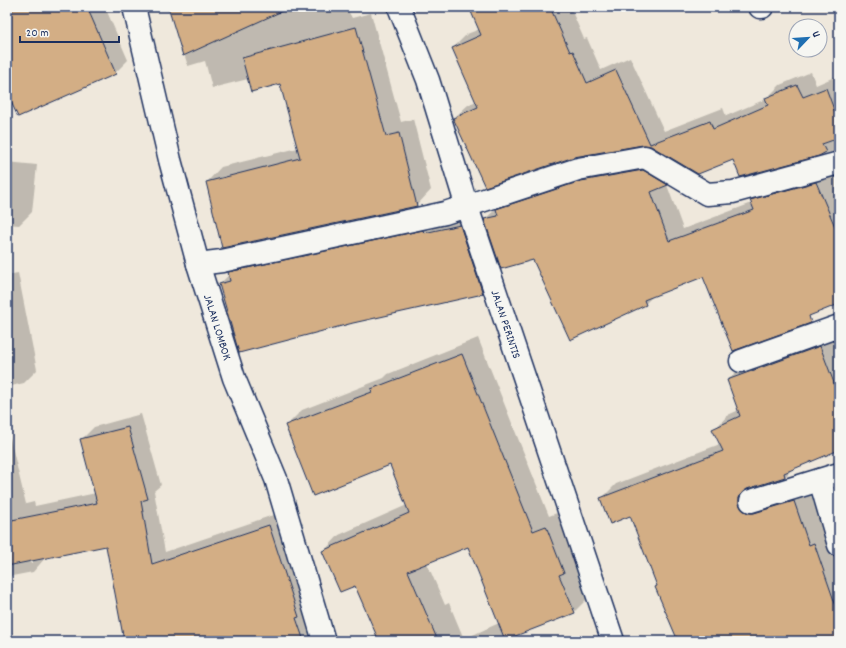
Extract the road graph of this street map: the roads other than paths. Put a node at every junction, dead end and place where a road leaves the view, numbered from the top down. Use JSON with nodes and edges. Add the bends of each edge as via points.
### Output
{"nodes":[{"id":1,"x":134,"y":7,"type":"edge"},
{"id":2,"x":398,"y":7,"type":"edge"},
{"id":3,"x":839,"y":163,"type":"edge"},
{"id":4,"x":467,"y":207,"type":"junction"},
{"id":5,"x":198,"y":264,"type":"junction"},
{"id":6,"x":839,"y":326,"type":"edge"},
{"id":7,"x":741,"y":361,"type":"dead end"},
{"id":8,"x":829,"y":477,"type":"edge"},
{"id":9,"x":751,"y":501,"type":"dead end"},
{"id":10,"x":839,"y":545,"type":"edge"},
{"id":11,"x":324,"y":641,"type":"edge"},
{"id":12,"x":613,"y":641,"type":"edge"}],
"edges":[{"from":1,"to":5,"type":"street","name":"JALAN LOMBOK","via":[[170,160]]},
{"from":2,"to":4,"type":"street","name":"JALAN PERINTIS","via":[[428,80]]},
{"from":3,"to":4,"type":"street","via":[[733,192],[707,194],[645,157],[578,169]]},
{"from":4,"to":5,"type":"street","via":[[222,261]]},
{"from":4,"to":12,"type":"street","name":"JALAN PERINTIS"},
{"from":5,"to":11,"type":"street","name":"JALAN LOMBOK","via":[[234,378],[276,479]]},
{"from":6,"to":7,"type":"street"},
{"from":8,"to":9,"type":"street"},
{"from":8,"to":10,"type":"street"}]}
